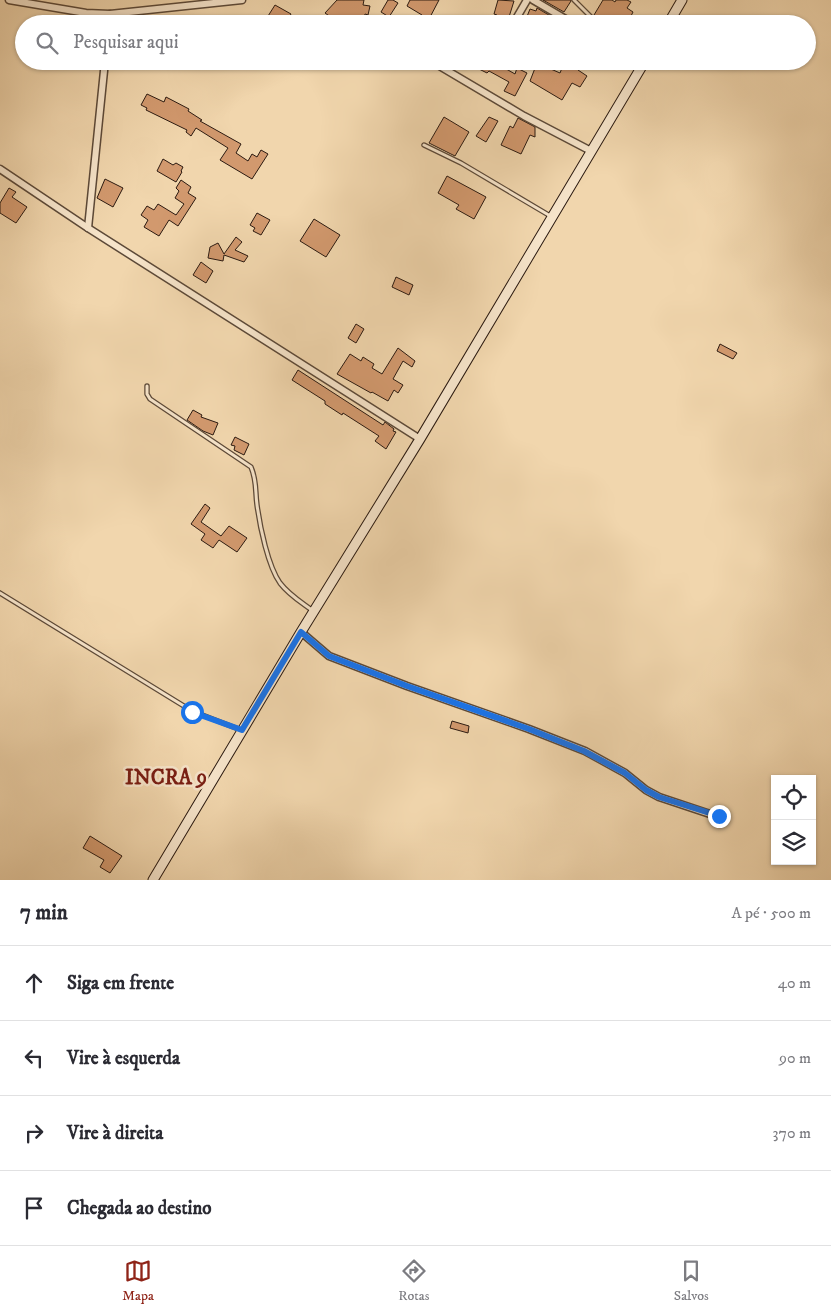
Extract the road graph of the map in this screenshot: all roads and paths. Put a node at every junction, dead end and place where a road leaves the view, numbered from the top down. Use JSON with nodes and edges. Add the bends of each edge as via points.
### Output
{"nodes":[{"id":1,"x":9,"y":0,"type":"edge"},
{"id":2,"x":242,"y":0,"type":"edge"},
{"id":3,"x":527,"y":0,"type":"edge"},
{"id":4,"x":533,"y":0,"type":"edge"},
{"id":5,"x":574,"y":0,"type":"edge"},
{"id":6,"x":682,"y":0,"type":"edge"},
{"id":7,"x":31,"y":2,"type":"edge"},
{"id":8,"x":110,"y":14,"type":"joint"},
{"id":9,"x":518,"y":15,"type":"edge"},
{"id":10,"x":559,"y":15,"type":"edge"},
{"id":11,"x":589,"y":15,"type":"edge"},
{"id":12,"x":673,"y":15,"type":"edge"},
{"id":13,"x":104,"y":70,"type":"edge"},
{"id":14,"x":446,"y":70,"type":"edge"},
{"id":15,"x":638,"y":70,"type":"edge"},
{"id":16,"x":424,"y":145,"type":"dead end"},
{"id":17,"x":591,"y":151,"type":"junction"},
{"id":18,"x":0,"y":169,"type":"edge"},
{"id":19,"x":552,"y":217,"type":"junction"},
{"id":20,"x":88,"y":228,"type":"junction"},
{"id":21,"x":148,"y":386,"type":"dead end"},
{"id":22,"x":420,"y":440,"type":"junction"},
{"id":23,"x":0,"y":593,"type":"edge"},
{"id":24,"x":313,"y":612,"type":"junction"},
{"id":25,"x":301,"y":632,"type":"junction"},
{"id":26,"x":242,"y":730,"type":"junction"},
{"id":27,"x":719,"y":816,"type":"dead end"},
{"id":28,"x":153,"y":880,"type":"edge"}],
"edges":[{"from":1,"to":7,"type":"street"},
{"from":2,"to":8,"type":"street"},
{"from":3,"to":9,"type":"street"},
{"from":4,"to":10,"type":"street"},
{"from":5,"to":11,"type":"lane"},
{"from":6,"to":12,"type":"main road"},
{"from":7,"to":8,"type":"street","via":[[86,13]]},
{"from":13,"to":20,"type":"street"},
{"from":14,"to":17,"type":"street"},
{"from":15,"to":17,"type":"main road"},
{"from":16,"to":19,"type":"lane"},
{"from":17,"to":19,"type":"main road"},
{"from":18,"to":20,"type":"street"},
{"from":19,"to":22,"type":"main road"},
{"from":20,"to":22,"type":"street"},
{"from":21,"to":24,"type":"lane","via":[[150,399],[252,467],[260,524],[279,582]]},
{"from":22,"to":24,"type":"main road"},
{"from":23,"to":26,"type":"lane","via":[[192,712]]},
{"from":24,"to":25,"type":"main road"},
{"from":25,"to":26,"type":"main road"},
{"from":25,"to":27,"type":"street","via":[[329,656],[577,748],[625,773],[659,797]]},
{"from":26,"to":28,"type":"main road"}]}
